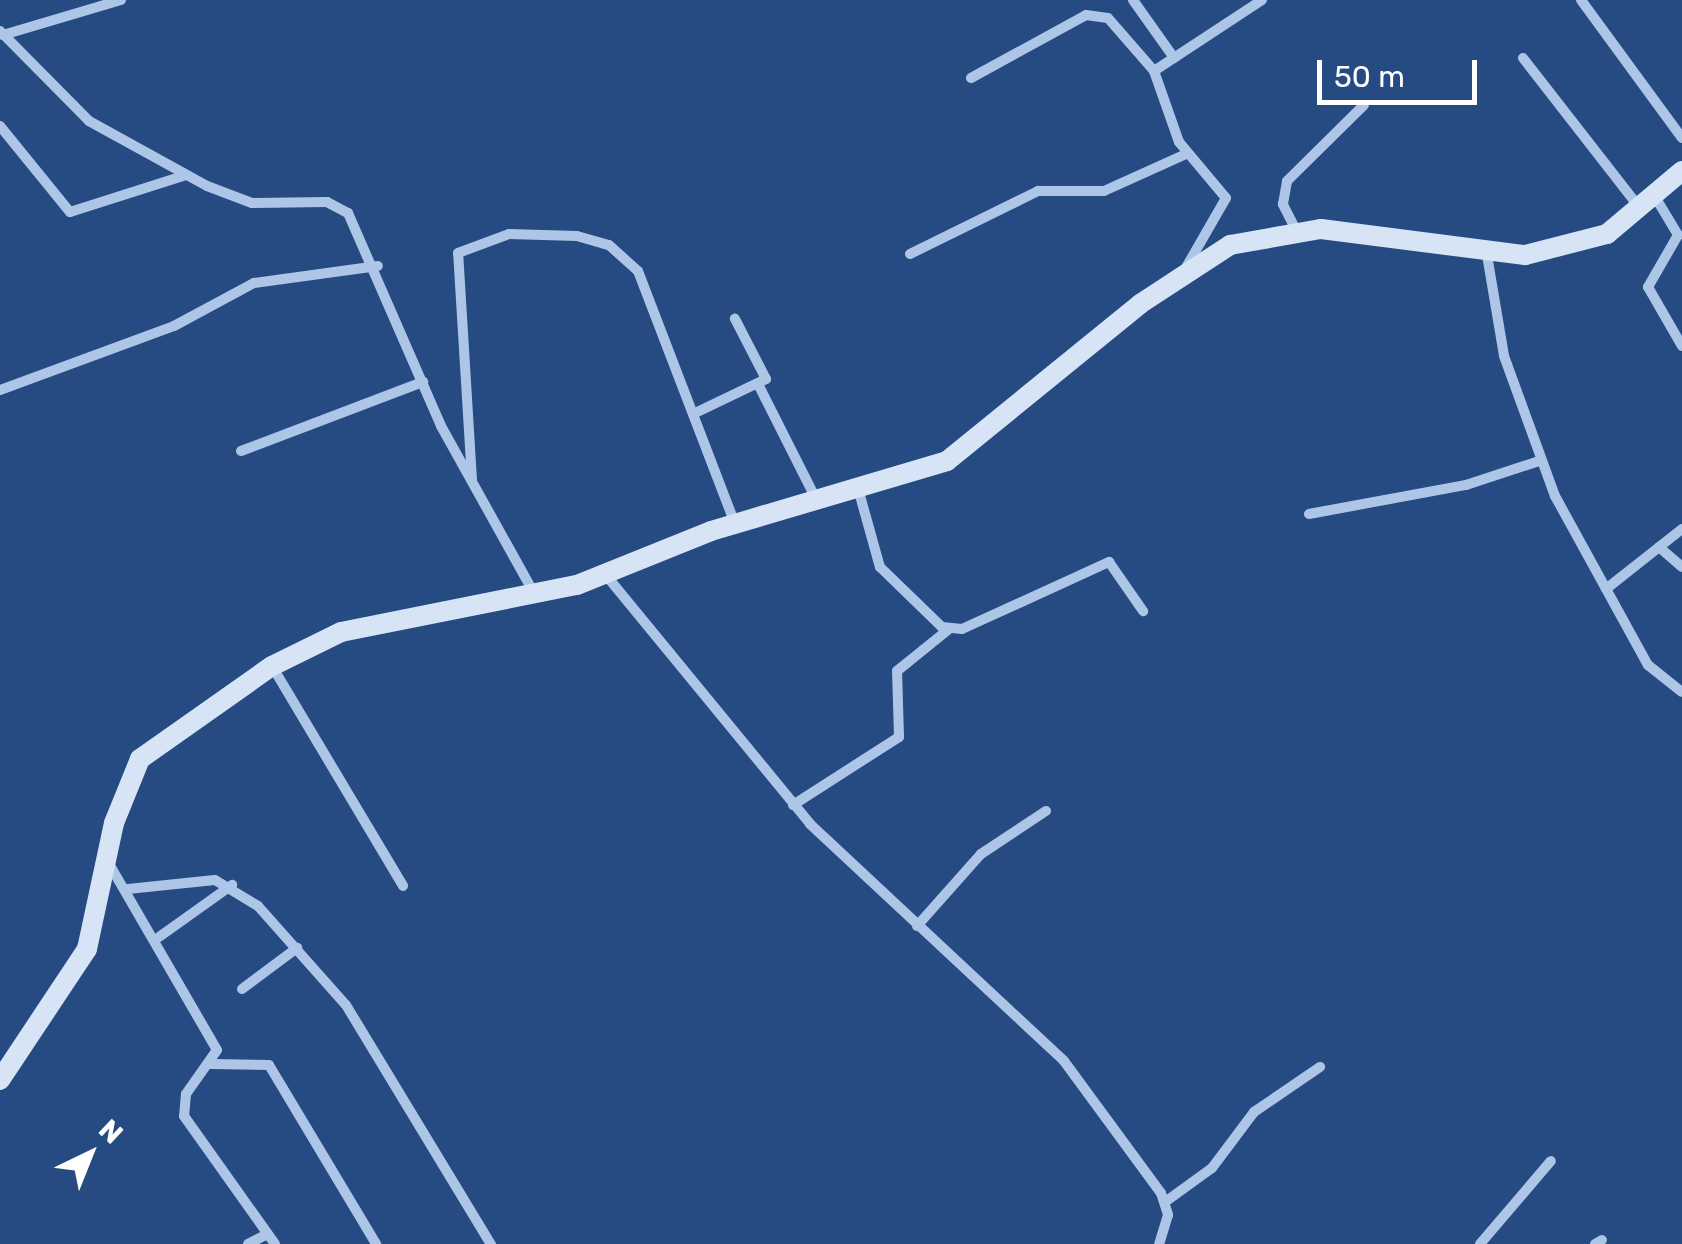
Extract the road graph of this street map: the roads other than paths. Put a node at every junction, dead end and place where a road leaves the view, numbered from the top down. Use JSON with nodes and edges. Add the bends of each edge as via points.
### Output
{"nodes":[{"id":1,"x":122,"y":0,"type":"edge"},
{"id":2,"x":1134,"y":0,"type":"edge"},
{"id":3,"x":1262,"y":0,"type":"edge"},
{"id":4,"x":1581,"y":0,"type":"edge"},
{"id":5,"x":1,"y":33,"type":"edge"},
{"id":6,"x":1174,"y":58,"type":"junction"},
{"id":7,"x":1523,"y":58,"type":"dead end"},
{"id":8,"x":1154,"y":72,"type":"junction"},
{"id":9,"x":971,"y":78,"type":"dead end"},
{"id":10,"x":1364,"y":105,"type":"dead end"},
{"id":11,"x":0,"y":126,"type":"edge"},
{"id":12,"x":1682,"y":138,"type":"edge"},
{"id":13,"x":1186,"y":154,"type":"junction"},
{"id":14,"x":1682,"y":171,"type":"edge"},
{"id":15,"x":186,"y":175,"type":"junction"},
{"id":16,"x":1647,"y":202,"type":"junction"},
{"id":17,"x":1296,"y":230,"type":"junction"},
{"id":18,"x":910,"y":254,"type":"dead end"},
{"id":19,"x":1488,"y":255,"type":"junction"},
{"id":20,"x":378,"y":266,"type":"junction"},
{"id":21,"x":1184,"y":271,"type":"junction"},
{"id":22,"x":735,"y":319,"type":"dead end"},
{"id":23,"x":1682,"y":346,"type":"edge"},
{"id":24,"x":424,"y":382,"type":"junction"},
{"id":25,"x":759,"y":386,"type":"junction"},
{"id":26,"x":0,"y":390,"type":"edge"},
{"id":27,"x":693,"y":414,"type":"junction"},
{"id":28,"x":241,"y":452,"type":"dead end"},
{"id":29,"x":1539,"y":461,"type":"junction"},
{"id":30,"x":472,"y":481,"type":"junction"},
{"id":31,"x":859,"y":492,"type":"junction"},
{"id":32,"x":818,"y":503,"type":"junction"},
{"id":33,"x":1309,"y":514,"type":"dead end"},
{"id":34,"x":736,"y":525,"type":"junction"},
{"id":35,"x":1682,"y":529,"type":"edge"},
{"id":36,"x":1659,"y":547,"type":"junction"},
{"id":37,"x":1682,"y":567,"type":"edge"},
{"id":38,"x":605,"y":574,"type":"junction"},
{"id":39,"x":1606,"y":588,"type":"junction"},
{"id":40,"x":535,"y":596,"type":"junction"},
{"id":41,"x":1143,"y":611,"type":"dead end"},
{"id":42,"x":949,"y":629,"type":"junction"},
{"id":43,"x":272,"y":666,"type":"junction"},
{"id":44,"x":1682,"y":692,"type":"edge"},
{"id":45,"x":792,"y":805,"type":"junction"},
{"id":46,"x":1046,"y":810,"type":"dead end"},
{"id":47,"x":108,"y":862,"type":"junction"},
{"id":48,"x":232,"y":885,"type":"junction"},
{"id":49,"x":403,"y":886,"type":"dead end"},
{"id":50,"x":128,"y":889,"type":"junction"},
{"id":51,"x":917,"y":926,"type":"junction"},
{"id":52,"x":159,"y":936,"type":"junction"},
{"id":53,"x":297,"y":948,"type":"junction"},
{"id":54,"x":242,"y":989,"type":"dead end"},
{"id":55,"x":212,"y":1064,"type":"junction"},
{"id":56,"x":1320,"y":1068,"type":"dead end"},
{"id":57,"x":0,"y":1080,"type":"edge"},
{"id":58,"x":1551,"y":1161,"type":"dead end"},
{"id":59,"x":1165,"y":1202,"type":"junction"},
{"id":60,"x":272,"y":1239,"type":"edge"},
{"id":61,"x":248,"y":1244,"type":"edge"},
{"id":62,"x":376,"y":1244,"type":"edge"},
{"id":63,"x":491,"y":1244,"type":"edge"},
{"id":64,"x":1159,"y":1244,"type":"edge"},
{"id":65,"x":1480,"y":1244,"type":"edge"}],
"edges":[{"from":1,"to":5,"type":"street"},
{"from":2,"to":6,"type":"street"},
{"from":3,"to":6,"type":"street"},
{"from":4,"to":12,"type":"street"},
{"from":5,"to":15,"type":"street","via":[[89,120]]},
{"from":6,"to":8,"type":"street"},
{"from":7,"to":16,"type":"street"},
{"from":8,"to":9,"type":"street","via":[[1099,13]]},
{"from":8,"to":13,"type":"street"},
{"from":10,"to":17,"type":"street","via":[[1288,181],[1283,204]]},
{"from":11,"to":15,"type":"street","via":[[70,212]]},
{"from":13,"to":18,"type":"street","via":[[1104,191],[1038,190]]},
{"from":13,"to":21,"type":"street","via":[[1227,203]]},
{"from":14,"to":16,"type":"street"},
{"from":15,"to":20,"type":"street","via":[[252,203],[337,205]]},
{"from":16,"to":19,"type":"street","via":[[1591,241]]},
{"from":16,"to":23,"type":"street","via":[[1678,236],[1649,292]]},
{"from":17,"to":19,"type":"street"},
{"from":17,"to":21,"type":"street","via":[[1230,244]]},
{"from":19,"to":29,"type":"street","via":[[1500,341]]},
{"from":20,"to":24,"type":"street"},
{"from":20,"to":26,"type":"street","via":[[254,283],[174,326]]},
{"from":21,"to":31,"type":"street","via":[[947,461]]},
{"from":22,"to":25,"type":"street","via":[[765,374]]},
{"from":24,"to":28,"type":"street"},
{"from":24,"to":30,"type":"street"},
{"from":25,"to":27,"type":"street"},
{"from":25,"to":32,"type":"street"},
{"from":27,"to":30,"type":"street","via":[[653,298],[628,259],[609,245],[543,232],[472,242],[454,264],[475,434]]},
{"from":27,"to":34,"type":"street"},
{"from":29,"to":33,"type":"street","via":[[1466,486]]},
{"from":29,"to":39,"type":"street"},
{"from":30,"to":40,"type":"street"},
{"from":31,"to":32,"type":"street"},
{"from":31,"to":42,"type":"street","via":[[880,566]]},
{"from":32,"to":34,"type":"street"},
{"from":34,"to":38,"type":"street"},
{"from":35,"to":36,"type":"street"},
{"from":36,"to":37,"type":"street"},
{"from":36,"to":39,"type":"street"},
{"from":38,"to":40,"type":"street"},
{"from":38,"to":45,"type":"street"},
{"from":39,"to":44,"type":"street","via":[[1648,665]]},
{"from":40,"to":43,"type":"street","via":[[341,632]]},
{"from":41,"to":42,"type":"street","via":[[1109,562]]},
{"from":42,"to":45,"type":"street","via":[[897,671],[899,737]]},
{"from":43,"to":47,"type":"street","via":[[140,759]]},
{"from":43,"to":49,"type":"street"},
{"from":45,"to":51,"type":"street"},
{"from":46,"to":51,"type":"street","via":[[981,854]]},
{"from":47,"to":50,"type":"street"},
{"from":47,"to":57,"type":"street","via":[[88,949]]},
{"from":48,"to":50,"type":"street"},
{"from":48,"to":52,"type":"street"},
{"from":48,"to":53,"type":"street"},
{"from":50,"to":52,"type":"street"},
{"from":51,"to":59,"type":"street","via":[[1064,1061]]},
{"from":52,"to":55,"type":"street","via":[[215,1046]]},
{"from":53,"to":54,"type":"street"},
{"from":53,"to":63,"type":"street","via":[[374,1046]]},
{"from":55,"to":60,"type":"street","via":[[190,1086],[184,1116]]},
{"from":55,"to":62,"type":"street","via":[[269,1065]]},
{"from":56,"to":59,"type":"street","via":[[1254,1112],[1212,1168]]},
{"from":58,"to":65,"type":"street"},
{"from":59,"to":64,"type":"street"},
{"from":60,"to":61,"type":"street"}]}
